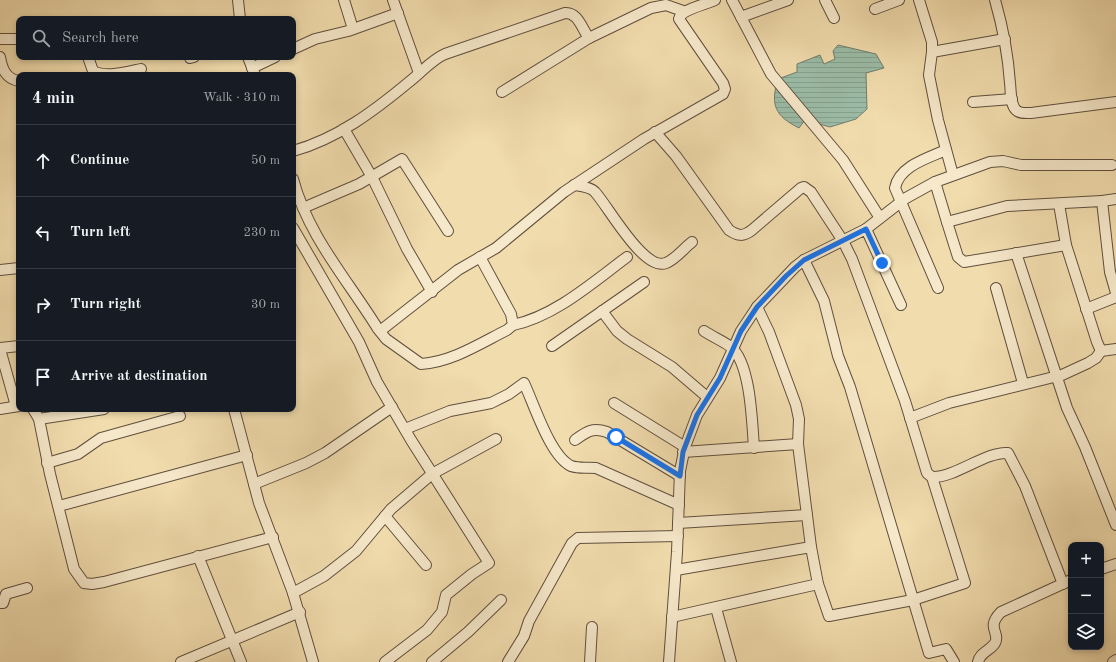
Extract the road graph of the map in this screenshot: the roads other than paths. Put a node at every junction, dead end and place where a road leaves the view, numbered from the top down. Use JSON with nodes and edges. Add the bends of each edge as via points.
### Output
{"nodes":[{"id":1,"x":238,"y":0,"type":"edge"},
{"id":2,"x":344,"y":0,"type":"edge"},
{"id":3,"x":393,"y":0,"type":"edge"},
{"id":4,"x":732,"y":0,"type":"edge"},
{"id":5,"x":788,"y":0,"type":"edge"},
{"id":6,"x":825,"y":0,"type":"edge"},
{"id":7,"x":899,"y":0,"type":"edge"},
{"id":8,"x":919,"y":0,"type":"edge"},
{"id":9,"x":995,"y":0,"type":"edge"},
{"id":10,"x":710,"y":1,"type":"edge"},
{"id":11,"x":875,"y":9,"type":"dead end"},
{"id":12,"x":683,"y":11,"type":"junction"},
{"id":13,"x":398,"y":13,"type":"junction"},
{"id":14,"x":240,"y":16,"type":"edge"},
{"id":15,"x":741,"y":17,"type":"junction"},
{"id":16,"x":834,"y":18,"type":"dead end"},
{"id":17,"x":353,"y":29,"type":"junction"},
{"id":18,"x":589,"y":38,"type":"junction"},
{"id":19,"x":0,"y":39,"type":"edge"},
{"id":20,"x":16,"y":39,"type":"edge"},
{"id":21,"x":1005,"y":39,"type":"junction"},
{"id":22,"x":296,"y":48,"type":"edge"},
{"id":23,"x":932,"y":52,"type":"junction"},
{"id":24,"x":0,"y":57,"type":"edge"},
{"id":25,"x":89,"y":60,"type":"edge"},
{"id":26,"x":249,"y":60,"type":"edge"},
{"id":27,"x":270,"y":60,"type":"edge"},
{"id":28,"x":141,"y":69,"type":"dead end"},
{"id":29,"x":253,"y":71,"type":"edge"},
{"id":30,"x":94,"y":72,"type":"edge"},
{"id":31,"x":121,"y":72,"type":"edge"},
{"id":32,"x":420,"y":74,"type":"junction"},
{"id":33,"x":16,"y":80,"type":"edge"},
{"id":34,"x":502,"y":92,"type":"dead end"},
{"id":35,"x":1012,"y":99,"type":"junction"},
{"id":36,"x":973,"y":102,"type":"dead end"},
{"id":37,"x":1116,"y":102,"type":"edge"},
{"id":38,"x":344,"y":129,"type":"junction"},
{"id":39,"x":655,"y":132,"type":"junction"},
{"id":40,"x":296,"y":150,"type":"edge"},
{"id":41,"x":946,"y":150,"type":"junction"},
{"id":42,"x":1112,"y":165,"type":"dead end"},
{"id":43,"x":953,"y":175,"type":"junction"},
{"id":44,"x":372,"y":177,"type":"junction"},
{"id":45,"x":935,"y":182,"type":"junction"},
{"id":46,"x":574,"y":185,"type":"junction"},
{"id":47,"x":296,"y":197,"type":"edge"},
{"id":48,"x":1116,"y":199,"type":"edge"},
{"id":49,"x":1102,"y":201,"type":"junction"},
{"id":50,"x":900,"y":202,"type":"junction"},
{"id":51,"x":1059,"y":204,"type":"junction"},
{"id":52,"x":303,"y":208,"type":"junction"},
{"id":53,"x":880,"y":218,"type":"junction"},
{"id":54,"x":947,"y":222,"type":"junction"},
{"id":55,"x":866,"y":229,"type":"junction"},
{"id":56,"x":448,"y":232,"type":"dead end"},
{"id":57,"x":296,"y":233,"type":"edge"},
{"id":58,"x":843,"y":241,"type":"junction"},
{"id":59,"x":692,"y":242,"type":"dead end"},
{"id":60,"x":1066,"y":244,"type":"junction"},
{"id":61,"x":1016,"y":253,"type":"junction"},
{"id":62,"x":480,"y":257,"type":"junction"},
{"id":63,"x":627,"y":257,"type":"dead end"},
{"id":64,"x":804,"y":260,"type":"junction"},
{"id":65,"x":16,"y":268,"type":"edge"},
{"id":66,"x":0,"y":270,"type":"edge"},
{"id":67,"x":644,"y":282,"type":"dead end"},
{"id":68,"x":938,"y":288,"type":"dead end"},
{"id":69,"x":996,"y":288,"type":"dead end"},
{"id":70,"x":432,"y":292,"type":"junction"},
{"id":71,"x":1116,"y":293,"type":"edge"},
{"id":72,"x":1116,"y":297,"type":"edge"},
{"id":73,"x":901,"y":305,"type":"dead end"},
{"id":74,"x":757,"y":307,"type":"junction"},
{"id":75,"x":1086,"y":309,"type":"junction"},
{"id":76,"x":602,"y":311,"type":"junction"},
{"id":77,"x":512,"y":325,"type":"junction"},
{"id":78,"x":380,"y":331,"type":"junction"},
{"id":79,"x":704,"y":331,"type":"dead end"},
{"id":80,"x":16,"y":346,"type":"edge"},
{"id":81,"x":552,"y":346,"type":"dead end"},
{"id":82,"x":0,"y":348,"type":"edge"},
{"id":83,"x":732,"y":348,"type":"junction"},
{"id":84,"x":1116,"y":349,"type":"edge"},
{"id":85,"x":1101,"y":351,"type":"junction"},
{"id":86,"x":1057,"y":376,"type":"junction"},
{"id":87,"x":1023,"y":384,"type":"junction"},
{"id":88,"x":707,"y":397,"type":"junction"},
{"id":89,"x":16,"y":403,"type":"edge"},
{"id":90,"x":614,"y":404,"type":"dead end"},
{"id":91,"x":16,"y":406,"type":"edge"},
{"id":92,"x":392,"y":407,"type":"junction"},
{"id":93,"x":0,"y":409,"type":"edge"},
{"id":94,"x":35,"y":412,"type":"edge"},
{"id":95,"x":86,"y":412,"type":"edge"},
{"id":96,"x":235,"y":412,"type":"edge"},
{"id":97,"x":180,"y":416,"type":"dead end"},
{"id":98,"x":910,"y":418,"type":"junction"},
{"id":99,"x":39,"y":420,"type":"junction"},
{"id":100,"x":405,"y":429,"type":"junction"},
{"id":101,"x":496,"y":439,"type":"dead end"},
{"id":102,"x":574,"y":440,"type":"dead end"},
{"id":103,"x":798,"y":444,"type":"junction"},
{"id":104,"x":754,"y":448,"type":"junction"},
{"id":105,"x":684,"y":450,"type":"junction"},
{"id":106,"x":247,"y":455,"type":"junction"},
{"id":107,"x":47,"y":463,"type":"junction"},
{"id":108,"x":432,"y":474,"type":"junction"},
{"id":109,"x":680,"y":476,"type":"junction"},
{"id":110,"x":932,"y":477,"type":"junction"},
{"id":111,"x":254,"y":484,"type":"junction"},
{"id":112,"x":679,"y":505,"type":"junction"},
{"id":113,"x":59,"y":506,"type":"junction"},
{"id":114,"x":807,"y":515,"type":"junction"},
{"id":115,"x":385,"y":516,"type":"junction"},
{"id":116,"x":678,"y":523,"type":"junction"},
{"id":117,"x":1116,"y":525,"type":"edge"},
{"id":118,"x":678,"y":536,"type":"junction"},
{"id":119,"x":273,"y":537,"type":"junction"},
{"id":120,"x":811,"y":547,"type":"junction"},
{"id":121,"x":198,"y":556,"type":"junction"},
{"id":122,"x":1116,"y":564,"type":"edge"},
{"id":123,"x":426,"y":565,"type":"dead end"},
{"id":124,"x":1104,"y":568,"type":"edge"},
{"id":125,"x":676,"y":570,"type":"junction"},
{"id":126,"x":1067,"y":582,"type":"edge"},
{"id":127,"x":818,"y":584,"type":"junction"},
{"id":128,"x":27,"y":588,"type":"dead end"},
{"id":129,"x":293,"y":593,"type":"junction"},
{"id":130,"x":501,"y":600,"type":"dead end"},
{"id":131,"x":913,"y":600,"type":"junction"},
{"id":132,"x":0,"y":603,"type":"edge"},
{"id":133,"x":716,"y":608,"type":"junction"},
{"id":134,"x":300,"y":612,"type":"junction"},
{"id":135,"x":672,"y":617,"type":"junction"},
{"id":136,"x":592,"y":627,"type":"dead end"},
{"id":137,"x":232,"y":641,"type":"junction"},
{"id":138,"x":1116,"y":660,"type":"edge"},
{"id":139,"x":181,"y":662,"type":"edge"},
{"id":140,"x":241,"y":662,"type":"edge"},
{"id":141,"x":313,"y":662,"type":"edge"},
{"id":142,"x":385,"y":662,"type":"edge"},
{"id":143,"x":432,"y":662,"type":"edge"},
{"id":144,"x":508,"y":662,"type":"edge"},
{"id":145,"x":590,"y":662,"type":"edge"},
{"id":146,"x":669,"y":662,"type":"edge"},
{"id":147,"x":730,"y":662,"type":"edge"},
{"id":148,"x":954,"y":662,"type":"edge"},
{"id":149,"x":978,"y":662,"type":"edge"},
{"id":150,"x":1113,"y":662,"type":"edge"}],
"edges":[{"from":1,"to":14,"type":"street"},
{"from":2,"to":17,"type":"street"},
{"from":3,"to":13,"type":"street"},
{"from":4,"to":15,"type":"street"},
{"from":5,"to":15,"type":"street"},
{"from":6,"to":16,"type":"street"},
{"from":7,"to":11,"type":"street"},
{"from":8,"to":23,"type":"street"},
{"from":9,"to":21,"type":"street"},
{"from":10,"to":12,"type":"street"},
{"from":12,"to":18,"type":"street","via":[[659,5]]},
{"from":12,"to":39,"type":"street","via":[[678,19],[725,89],[723,94]]},
{"from":13,"to":17,"type":"street"},
{"from":13,"to":32,"type":"street"},
{"from":15,"to":53,"type":"street","via":[[771,74],[843,160]]},
{"from":17,"to":22,"type":"street","via":[[315,39]]},
{"from":18,"to":32,"type":"street","via":[[574,16],[565,13],[445,54],[438,57]]},
{"from":18,"to":34,"type":"street"},
{"from":19,"to":20,"type":"street"},
{"from":21,"to":23,"type":"street"},
{"from":21,"to":35,"type":"street"},
{"from":23,"to":41,"type":"street","via":[[929,75]]},
{"from":24,"to":33,"type":"street","via":[[7,76]]},
{"from":25,"to":30,"type":"street"},
{"from":26,"to":29,"type":"street"},
{"from":27,"to":29,"type":"street"},
{"from":28,"to":31,"type":"street"},
{"from":32,"to":38,"type":"street"},
{"from":35,"to":36,"type":"street"},
{"from":35,"to":37,"type":"street","via":[[1017,110],[1022,113],[1057,111]]},
{"from":38,"to":40,"type":"street","via":[[318,144]]},
{"from":38,"to":44,"type":"street"},
{"from":39,"to":46,"type":"street"},
{"from":39,"to":58,"type":"street","via":[[734,234],[746,235],[796,191],[804,187],[811,192]]},
{"from":41,"to":43,"type":"street"},
{"from":41,"to":50,"type":"street","via":[[922,160],[896,180],[895,188]]},
{"from":42,"to":43,"type":"street","via":[[1021,165],[1003,161],[990,162]]},
{"from":43,"to":45,"type":"street"},
{"from":44,"to":52,"type":"street"},
{"from":44,"to":56,"type":"street","via":[[402,159]]},
{"from":44,"to":70,"type":"street"},
{"from":45,"to":50,"type":"street"},
{"from":45,"to":54,"type":"street"},
{"from":46,"to":59,"type":"street","via":[[594,190],[623,230],[651,261],[665,263]]},
{"from":46,"to":62,"type":"street","via":[[552,200],[496,248]]},
{"from":47,"to":52,"type":"street"},
{"from":48,"to":49,"type":"street"},
{"from":49,"to":51,"type":"street"},
{"from":49,"to":71,"type":"street","via":[[1110,272]]},
{"from":50,"to":53,"type":"street"},
{"from":50,"to":68,"type":"street"},
{"from":51,"to":54,"type":"street","via":[[1007,206]]},
{"from":51,"to":60,"type":"street"},
{"from":52,"to":78,"type":"street","via":[[324,251]]},
{"from":53,"to":55,"type":"street"},
{"from":54,"to":61,"type":"street","via":[[958,257],[964,262]]},
{"from":55,"to":58,"type":"street"},
{"from":55,"to":73,"type":"street"},
{"from":57,"to":92,"type":"street","via":[[359,342],[377,382]]},
{"from":58,"to":64,"type":"street"},
{"from":58,"to":98,"type":"street","via":[[867,296]]},
{"from":60,"to":61,"type":"street"},
{"from":60,"to":75,"type":"street"},
{"from":61,"to":86,"type":"street"},
{"from":62,"to":70,"type":"street","via":[[458,270]]},
{"from":62,"to":77,"type":"street","via":[[511,314]]},
{"from":63,"to":77,"type":"street","via":[[585,288],[540,316],[529,322]]},
{"from":64,"to":74,"type":"street"},
{"from":64,"to":131,"type":"street","via":[[824,301],[838,356],[850,387]]},
{"from":65,"to":66,"type":"street"},
{"from":67,"to":76,"type":"street"},
{"from":69,"to":87,"type":"street"},
{"from":70,"to":78,"type":"street"},
{"from":72,"to":75,"type":"street"},
{"from":74,"to":83,"type":"street"},
{"from":74,"to":103,"type":"street","via":[[796,404],[799,419]]},
{"from":75,"to":85,"type":"street"},
{"from":76,"to":81,"type":"street"},
{"from":76,"to":88,"type":"street","via":[[617,331],[672,367]]},
{"from":77,"to":78,"type":"street","via":[[507,330],[462,352],[421,364],[386,339]]},
{"from":79,"to":83,"type":"street"},
{"from":80,"to":82,"type":"street"},
{"from":82,"to":89,"type":"street"},
{"from":83,"to":88,"type":"street","via":[[720,378]]},
{"from":83,"to":104,"type":"street","via":[[746,378],[750,395]]},
{"from":84,"to":85,"type":"street"},
{"from":85,"to":86,"type":"street","via":[[1088,363]]},
{"from":86,"to":87,"type":"street"},
{"from":86,"to":117,"type":"street","via":[[1067,408]]},
{"from":87,"to":98,"type":"street","via":[[944,404]]},
{"from":88,"to":105,"type":"street","via":[[697,415]]},
{"from":90,"to":105,"type":"street"},
{"from":91,"to":93,"type":"street"},
{"from":92,"to":100,"type":"street"},
{"from":92,"to":111,"type":"street","via":[[325,452],[297,467]]},
{"from":94,"to":99,"type":"street"},
{"from":95,"to":99,"type":"street"},
{"from":96,"to":106,"type":"street"},
{"from":97,"to":107,"type":"street","via":[[101,438],[78,454]]},
{"from":98,"to":110,"type":"street","via":[[924,468]]},
{"from":99,"to":107,"type":"street"},
{"from":100,"to":108,"type":"street"},
{"from":100,"to":112,"type":"street","via":[[450,411],[491,403],[509,394],[524,382],[553,448],[566,463],[583,469],[596,468]]},
{"from":101,"to":108,"type":"street"},
{"from":102,"to":109,"type":"street","via":[[590,429],[599,429]]},
{"from":103,"to":104,"type":"street"},
{"from":103,"to":114,"type":"street"},
{"from":104,"to":105,"type":"street"},
{"from":105,"to":109,"type":"street"},
{"from":106,"to":111,"type":"street"},
{"from":106,"to":113,"type":"street"},
{"from":107,"to":113,"type":"street"},
{"from":108,"to":115,"type":"street"},
{"from":108,"to":142,"type":"street","via":[[489,563],[446,595],[442,612],[426,630]]},
{"from":109,"to":112,"type":"street"},
{"from":110,"to":126,"type":"street","via":[[942,476],[1008,453]]},
{"from":110,"to":131,"type":"street","via":[[965,584]]},
{"from":111,"to":119,"type":"street"},
{"from":112,"to":116,"type":"street"},
{"from":113,"to":121,"type":"street","via":[[70,560],[84,583],[104,582]]},
{"from":114,"to":116,"type":"street"},
{"from":114,"to":120,"type":"street"},
{"from":115,"to":123,"type":"street"},
{"from":115,"to":129,"type":"street","via":[[365,542],[341,564]]},
{"from":116,"to":118,"type":"street"},
{"from":118,"to":125,"type":"street"},
{"from":118,"to":144,"type":"street","via":[[578,538],[572,543]]},
{"from":119,"to":121,"type":"street"},
{"from":119,"to":129,"type":"street"},
{"from":120,"to":125,"type":"street"},
{"from":120,"to":127,"type":"street"},
{"from":121,"to":137,"type":"street"},
{"from":122,"to":124,"type":"street"},
{"from":125,"to":135,"type":"street"},
{"from":126,"to":149,"type":"street","via":[[1001,612],[994,620],[995,643]]},
{"from":127,"to":131,"type":"street","via":[[828,616]]},
{"from":127,"to":133,"type":"street"},
{"from":128,"to":132,"type":"street","via":[[6,594],[3,603]]},
{"from":129,"to":134,"type":"street"},
{"from":130,"to":143,"type":"street"},
{"from":131,"to":148,"type":"street","via":[[930,653],[946,649]]},
{"from":133,"to":135,"type":"street"},
{"from":133,"to":147,"type":"street"},
{"from":134,"to":137,"type":"street"},
{"from":134,"to":141,"type":"street"},
{"from":135,"to":146,"type":"street"},
{"from":136,"to":145,"type":"street"},
{"from":137,"to":139,"type":"street"},
{"from":137,"to":140,"type":"street"},
{"from":138,"to":150,"type":"street"}]}
